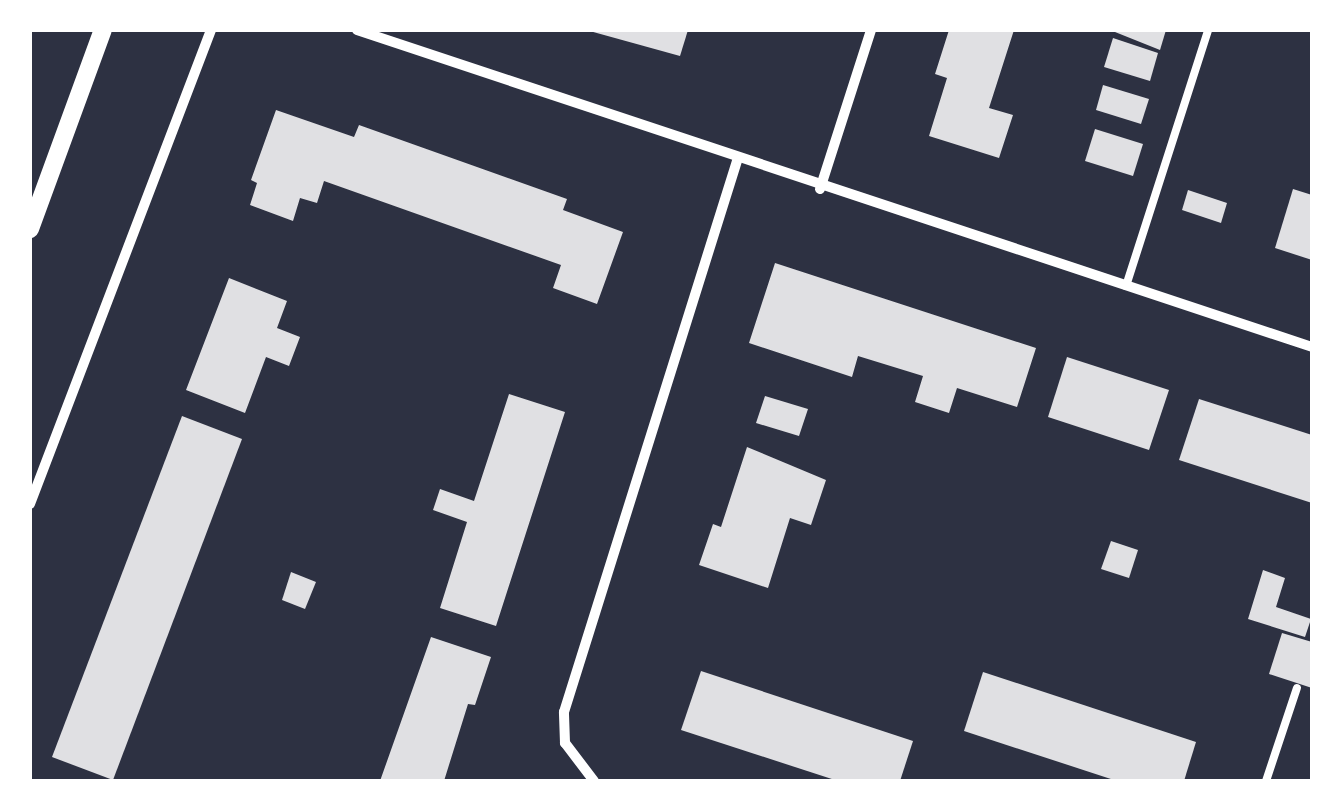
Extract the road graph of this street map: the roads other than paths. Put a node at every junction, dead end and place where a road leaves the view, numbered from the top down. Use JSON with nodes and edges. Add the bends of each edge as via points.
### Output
{"nodes":[{"id":1,"x":103,"y":30,"type":"edge"},
{"id":2,"x":211,"y":30,"type":"edge"},
{"id":3,"x":357,"y":30,"type":"edge"},
{"id":4,"x":871,"y":30,"type":"edge"},
{"id":5,"x":1208,"y":30,"type":"edge"},
{"id":6,"x":737,"y":161,"type":"junction"},
{"id":7,"x":820,"y":188,"type":"junction"},
{"id":8,"x":30,"y":229,"type":"edge"},
{"id":9,"x":1126,"y":286,"type":"junction"},
{"id":10,"x":1312,"y":347,"type":"edge"},
{"id":11,"x":30,"y":504,"type":"edge"},
{"id":12,"x":1297,"y":688,"type":"dead end"},
{"id":13,"x":594,"y":781,"type":"edge"},
{"id":14,"x":1266,"y":781,"type":"edge"}],
"edges":[{"from":1,"to":8,"type":"street"},
{"from":2,"to":11,"type":"street"},
{"from":3,"to":6,"type":"street"},
{"from":4,"to":7,"type":"street"},
{"from":5,"to":9,"type":"lane"},
{"from":6,"to":7,"type":"street"},
{"from":6,"to":13,"type":"street","via":[[564,712],[565,742]]},
{"from":7,"to":9,"type":"street"},
{"from":9,"to":10,"type":"street"},
{"from":12,"to":14,"type":"lane"}]}
